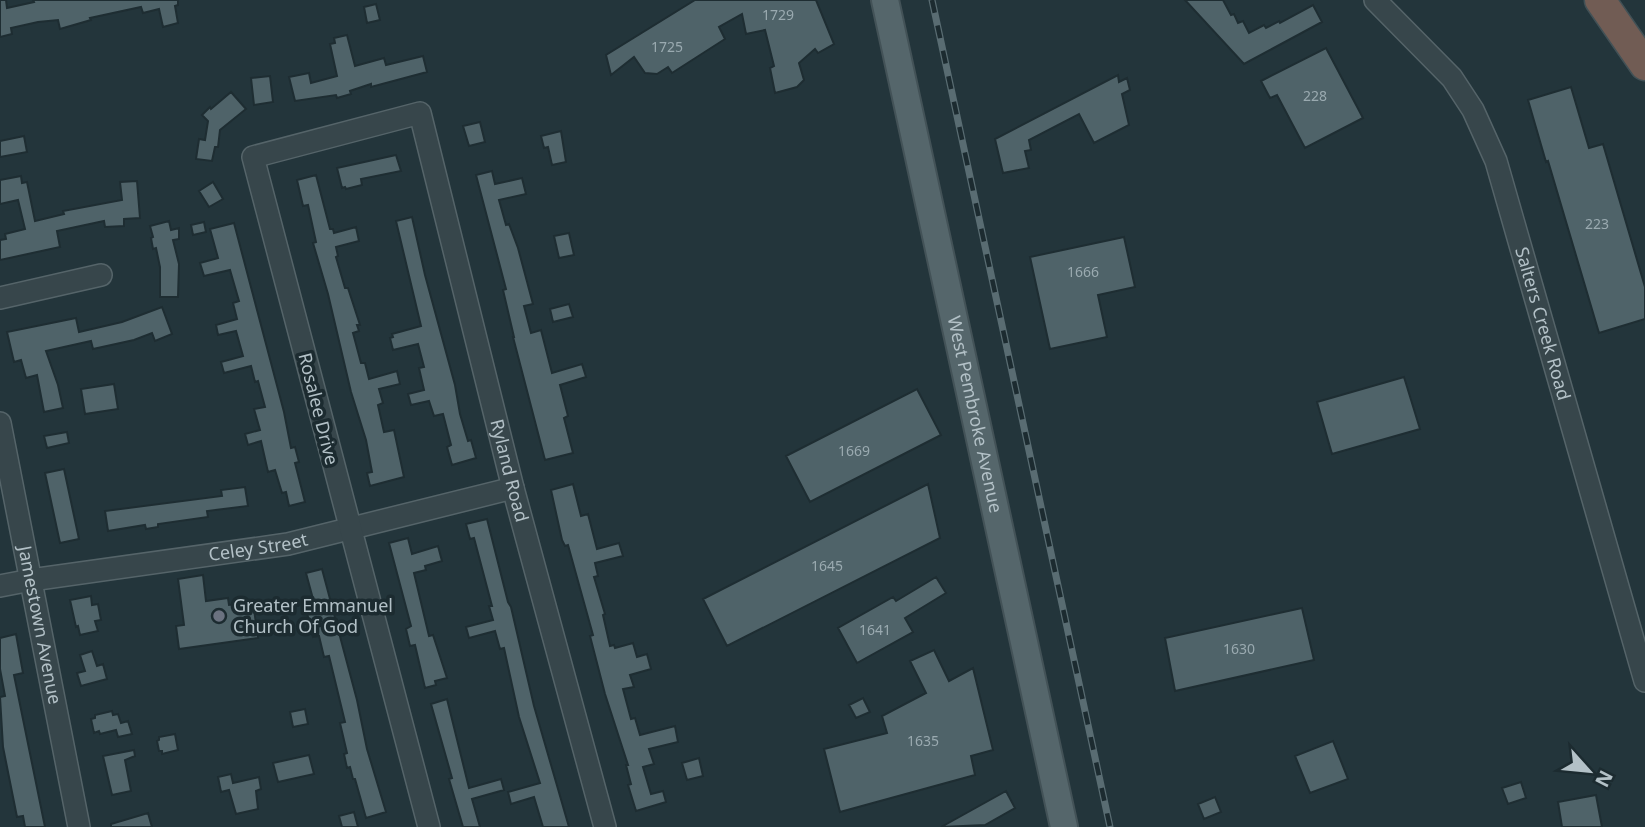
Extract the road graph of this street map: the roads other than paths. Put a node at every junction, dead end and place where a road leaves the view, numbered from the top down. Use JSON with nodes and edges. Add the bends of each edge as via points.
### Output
{"nodes":[{"id":1,"x":886,"y":0,"type":"edge"},
{"id":2,"x":1375,"y":0,"type":"edge"},
{"id":3,"x":1600,"y":0,"type":"edge"},
{"id":4,"x":1645,"y":65,"type":"edge"},
{"id":5,"x":420,"y":113,"type":"joint"},
{"id":6,"x":101,"y":275,"type":"dead end"},
{"id":7,"x":0,"y":298,"type":"edge"},
{"id":8,"x":0,"y":424,"type":"edge"},
{"id":9,"x":513,"y":488,"type":"junction"},
{"id":10,"x":10,"y":529,"type":"edge"},
{"id":11,"x":349,"y":529,"type":"junction"},
{"id":12,"x":31,"y":580,"type":"junction"},
{"id":13,"x":0,"y":586,"type":"edge"},
{"id":14,"x":1645,"y":681,"type":"edge"},
{"id":15,"x":79,"y":827,"type":"edge"},
{"id":16,"x":429,"y":827,"type":"edge"},
{"id":17,"x":605,"y":827,"type":"edge"},
{"id":18,"x":1064,"y":827,"type":"edge"}],
"edges":[{"from":1,"to":18,"type":"main road","name":"West Pembroke Avenue"},
{"from":2,"to":14,"type":"street","name":"Salters Creek Road","via":[[1452,78],[1473,110],[1496,161]]},
{"from":3,"to":4,"type":"highway"},
{"from":5,"to":9,"type":"street","name":"Ryland Road"},
{"from":5,"to":11,"type":"street","name":"Rosalee Drive","via":[[253,157]]},
{"from":6,"to":7,"type":"street"},
{"from":8,"to":10,"type":"street","name":"Jamestown Avenue"},
{"from":9,"to":11,"type":"street","name":"Celey Street"},
{"from":9,"to":17,"type":"street","name":"Ryland Road"},
{"from":10,"to":12,"type":"street","name":"Jamestown Avenue"},
{"from":11,"to":12,"type":"street","name":"Celey Street","via":[[274,546]]},
{"from":11,"to":16,"type":"street","name":"Rosalee Drive"},
{"from":12,"to":13,"type":"street","name":"Celey Street"},
{"from":12,"to":15,"type":"street","name":"Jamestown Avenue"}]}
